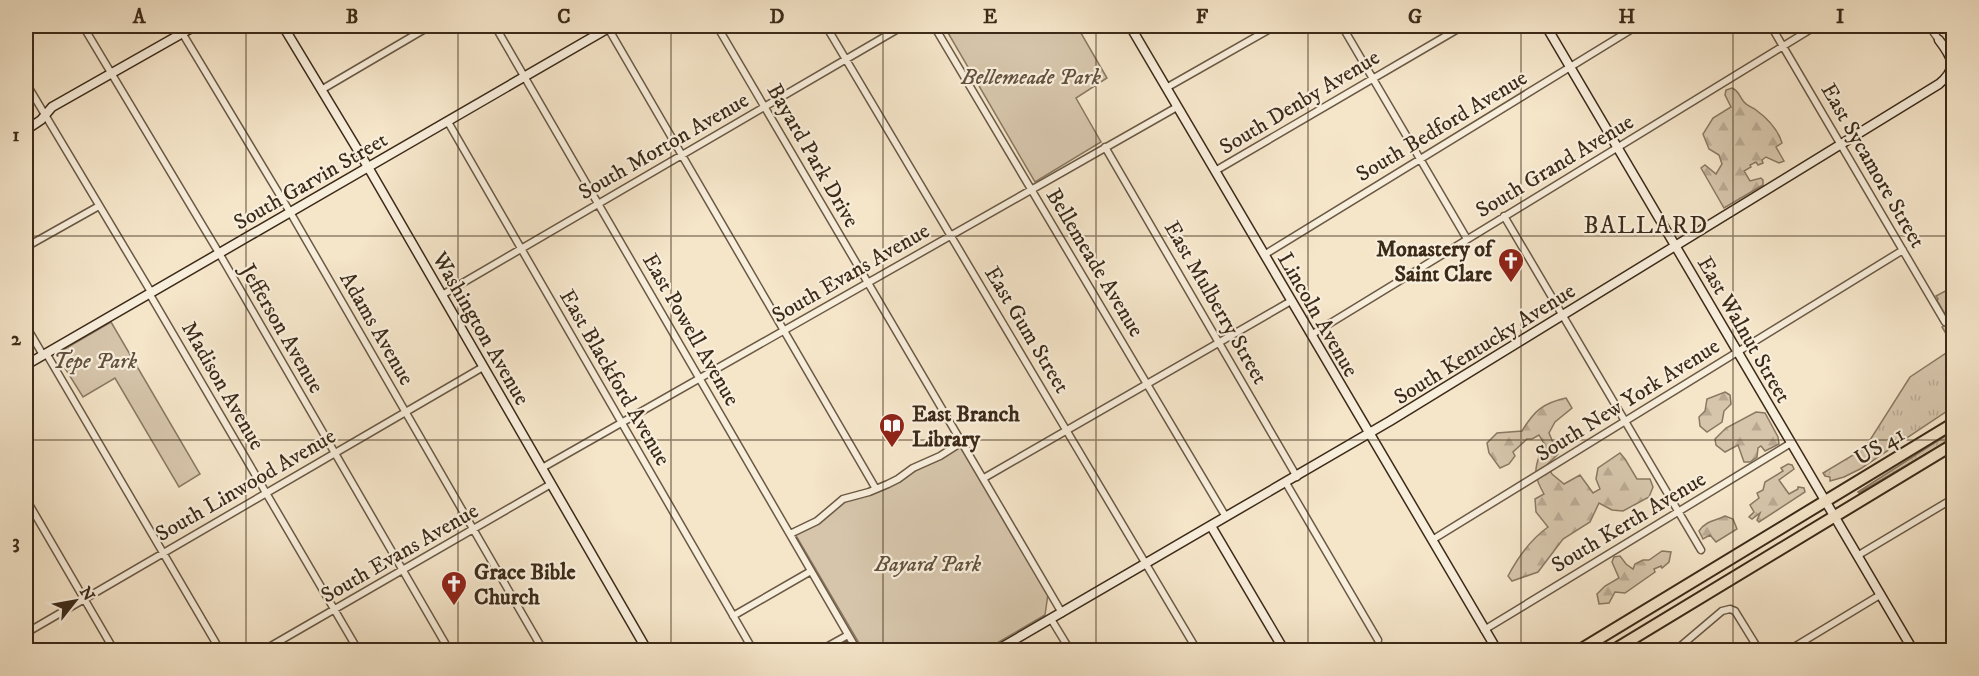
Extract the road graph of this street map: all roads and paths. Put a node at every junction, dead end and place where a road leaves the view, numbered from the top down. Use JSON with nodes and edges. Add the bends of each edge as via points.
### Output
{"nodes":[{"id":1,"x":83,"y":26,"type":"edge"},
{"id":2,"x":195,"y":26,"type":"edge"},
{"id":3,"x":283,"y":26,"type":"edge"},
{"id":4,"x":430,"y":26,"type":"edge"},
{"id":5,"x":495,"y":26,"type":"edge"},
{"id":6,"x":717,"y":26,"type":"edge"},
{"id":7,"x":826,"y":26,"type":"edge"},
{"id":8,"x":903,"y":26,"type":"edge"},
{"id":9,"x":934,"y":26,"type":"edge"},
{"id":10,"x":1130,"y":26,"type":"edge"},
{"id":11,"x":1275,"y":26,"type":"edge"},
{"id":12,"x":1342,"y":26,"type":"edge"},
{"id":13,"x":1463,"y":26,"type":"edge"},
{"id":14,"x":1546,"y":26,"type":"edge"},
{"id":15,"x":1637,"y":26,"type":"edge"},
{"id":16,"x":1771,"y":26,"type":"edge"},
{"id":17,"x":1816,"y":26,"type":"edge"},
{"id":18,"x":1929,"y":26,"type":"edge"},
{"id":19,"x":610,"y":27,"type":"edge"},
{"id":20,"x":180,"y":29,"type":"edge"},
{"id":21,"x":1940,"y":40,"type":"joint"},
{"id":22,"x":1783,"y":46,"type":"junction"},
{"id":23,"x":846,"y":59,"type":"junction"},
{"id":24,"x":1571,"y":66,"type":"junction"},
{"id":25,"x":111,"y":73,"type":"junction"},
{"id":26,"x":525,"y":76,"type":"junction"},
{"id":27,"x":1373,"y":78,"type":"junction"},
{"id":28,"x":26,"y":83,"type":"edge"},
{"id":29,"x":1166,"y":88,"type":"junction"},
{"id":30,"x":321,"y":90,"type":"junction"},
{"id":31,"x":765,"y":106,"type":"junction"},
{"id":32,"x":1177,"y":107,"type":"junction"},
{"id":33,"x":45,"y":116,"type":"junction"},
{"id":34,"x":448,"y":122,"type":"junction"},
{"id":35,"x":26,"y":130,"type":"edge"},
{"id":36,"x":1841,"y":144,"type":"junction"},
{"id":37,"x":1106,"y":147,"type":"junction"},
{"id":38,"x":1618,"y":147,"type":"junction"},
{"id":39,"x":682,"y":154,"type":"junction"},
{"id":40,"x":1420,"y":159,"type":"junction"},
{"id":41,"x":368,"y":167,"type":"junction"},
{"id":42,"x":1215,"y":171,"type":"junction"},
{"id":43,"x":1031,"y":189,"type":"junction"},
{"id":44,"x":599,"y":203,"type":"junction"},
{"id":45,"x":99,"y":206,"type":"junction"},
{"id":46,"x":290,"y":212,"type":"junction"},
{"id":47,"x":1504,"y":216,"type":"junction"},
{"id":48,"x":951,"y":235,"type":"junction"},
{"id":49,"x":1467,"y":239,"type":"junction"},
{"id":50,"x":1676,"y":245,"type":"junction"},
{"id":51,"x":26,"y":247,"type":"edge"},
{"id":52,"x":521,"y":249,"type":"junction"},
{"id":53,"x":1903,"y":250,"type":"junction"},
{"id":54,"x":219,"y":253,"type":"junction"},
{"id":55,"x":1264,"y":255,"type":"junction"},
{"id":56,"x":868,"y":282,"type":"junction"},
{"id":57,"x":150,"y":292,"type":"junction"},
{"id":58,"x":442,"y":296,"type":"junction"},
{"id":59,"x":1291,"y":301,"type":"junction"},
{"id":60,"x":1562,"y":316,"type":"junction"},
{"id":61,"x":1945,"y":322,"type":"dead end"},
{"id":62,"x":26,"y":326,"type":"edge"},
{"id":63,"x":784,"y":330,"type":"junction"},
{"id":64,"x":1311,"y":335,"type":"junction"},
{"id":65,"x":1219,"y":341,"type":"junction"},
{"id":66,"x":1738,"y":352,"type":"junction"},
{"id":67,"x":44,"y":354,"type":"junction"},
{"id":68,"x":26,"y":365,"type":"edge"},
{"id":69,"x":483,"y":367,"type":"junction"},
{"id":70,"x":700,"y":378,"type":"junction"},
{"id":71,"x":1147,"y":384,"type":"junction"},
{"id":72,"x":405,"y":412,"type":"junction"},
{"id":73,"x":1953,"y":418,"type":"edge"},
{"id":74,"x":1625,"y":421,"type":"junction"},
{"id":75,"x":621,"y":422,"type":"junction"},
{"id":76,"x":1953,"y":423,"type":"edge"},
{"id":77,"x":1066,"y":430,"type":"junction"},
{"id":78,"x":1369,"y":434,"type":"junction"},
{"id":79,"x":1929,"y":438,"type":"junction"},
{"id":80,"x":962,"y":442,"type":"junction"},
{"id":81,"x":1791,"y":443,"type":"junction"},
{"id":82,"x":1953,"y":444,"type":"edge"},
{"id":83,"x":335,"y":453,"type":"junction"},
{"id":84,"x":1953,"y":453,"type":"edge"},
{"id":85,"x":542,"y":468,"type":"junction"},
{"id":86,"x":1297,"y":477,"type":"junction"},
{"id":87,"x":984,"y":478,"type":"junction"},
{"id":88,"x":1286,"y":483,"type":"junction"},
{"id":89,"x":551,"y":484,"type":"junction"},
{"id":90,"x":1883,"y":487,"type":"junction"},
{"id":91,"x":876,"y":489,"type":"junction"},
{"id":92,"x":266,"y":493,"type":"junction"},
{"id":93,"x":1953,"y":498,"type":"edge"},
{"id":94,"x":26,"y":499,"type":"edge"},
{"id":95,"x":1825,"y":501,"type":"junction"},
{"id":96,"x":1678,"y":512,"type":"junction"},
{"id":97,"x":1226,"y":517,"type":"junction"},
{"id":98,"x":1834,"y":517,"type":"junction"},
{"id":99,"x":1211,"y":526,"type":"junction"},
{"id":100,"x":473,"y":529,"type":"junction"},
{"id":101,"x":790,"y":534,"type":"junction"},
{"id":102,"x":1431,"y":540,"type":"junction"},
{"id":103,"x":1701,"y":550,"type":"dead end"},
{"id":104,"x":163,"y":553,"type":"junction"},
{"id":105,"x":1857,"y":556,"type":"junction"},
{"id":106,"x":1146,"y":564,"type":"junction"},
{"id":107,"x":402,"y":570,"type":"junction"},
{"id":108,"x":811,"y":571,"type":"junction"},
{"id":109,"x":1880,"y":595,"type":"junction"},
{"id":110,"x":84,"y":599,"type":"junction"},
{"id":111,"x":334,"y":610,"type":"junction"},
{"id":112,"x":1062,"y":613,"type":"junction"},
{"id":113,"x":733,"y":616,"type":"junction"},
{"id":114,"x":1051,"y":619,"type":"junction"},
{"id":115,"x":1485,"y":630,"type":"junction"},
{"id":116,"x":26,"y":633,"type":"edge"},
{"id":117,"x":848,"y":634,"type":"junction"},
{"id":118,"x":1378,"y":640,"type":"dead end"},
{"id":119,"x":646,"y":650,"type":"edge"},
{"id":120,"x":114,"y":651,"type":"edge"},
{"id":121,"x":220,"y":651,"type":"edge"},
{"id":122,"x":264,"y":651,"type":"edge"},
{"id":123,"x":358,"y":651,"type":"edge"},
{"id":124,"x":449,"y":651,"type":"edge"},
{"id":125,"x":543,"y":651,"type":"edge"},
{"id":126,"x":753,"y":651,"type":"edge"},
{"id":127,"x":821,"y":651,"type":"edge"},
{"id":128,"x":857,"y":651,"type":"edge"},
{"id":129,"x":997,"y":651,"type":"edge"},
{"id":130,"x":1070,"y":651,"type":"edge"},
{"id":131,"x":1197,"y":651,"type":"edge"},
{"id":132,"x":1284,"y":651,"type":"edge"},
{"id":133,"x":1497,"y":651,"type":"edge"},
{"id":134,"x":1580,"y":651,"type":"edge"},
{"id":135,"x":1614,"y":651,"type":"edge"},
{"id":136,"x":1676,"y":651,"type":"edge"},
{"id":137,"x":1759,"y":651,"type":"edge"},
{"id":138,"x":1789,"y":651,"type":"edge"},
{"id":139,"x":1913,"y":651,"type":"edge"}],
"edges":[{"from":1,"to":25,"type":"street","name":"Jefferson Avenue"},
{"from":2,"to":20,"type":"street"},
{"from":3,"to":30,"type":"street","name":"Washington Avenue"},
{"from":4,"to":30,"type":"street"},
{"from":5,"to":26,"type":"street","name":"East Powell Avenue"},
{"from":6,"to":31,"type":"street","name":"Bayard Park Drive"},
{"from":7,"to":23,"type":"street","name":"East Gum Street"},
{"from":8,"to":23,"type":"street","name":"South Morton Avenue"},
{"from":9,"to":43,"type":"street","name":"Bellemeade Avenue"},
{"from":10,"to":29,"type":"street","name":"Lincoln Avenue"},
{"from":11,"to":29,"type":"street"},
{"from":12,"to":27,"type":"street"},
{"from":13,"to":27,"type":"street","name":"South Denby Avenue"},
{"from":14,"to":24,"type":"street","name":"East Walnut Street"},
{"from":15,"to":24,"type":"street","name":"South Bedford Avenue"},
{"from":16,"to":22,"type":"street","name":"East Sycamore Street"},
{"from":17,"to":22,"type":"street","name":"South Grand Avenue"},
{"from":18,"to":21,"type":"street"},
{"from":19,"to":26,"type":"street","name":"South Garvin Street"},
{"from":19,"to":39,"type":"street"},
{"from":20,"to":25,"type":"street"},
{"from":20,"to":46,"type":"street","name":"Adams Avenue"},
{"from":21,"to":36,"type":"street","name":"South Kentucky Avenue","via":[[1952,64],[1944,80]]},
{"from":22,"to":36,"type":"street","name":"East Sycamore Street"},
{"from":22,"to":38,"type":"street","name":"South Grand Avenue"},
{"from":23,"to":31,"type":"street","name":"South Morton Avenue"},
{"from":23,"to":48,"type":"street","name":"East Gum Street"},
{"from":24,"to":38,"type":"street","name":"East Walnut Street"},
{"from":24,"to":40,"type":"street","name":"South Bedford Avenue"},
{"from":25,"to":33,"type":"street"},
{"from":25,"to":54,"type":"street","name":"Jefferson Avenue"},
{"from":26,"to":34,"type":"street","name":"South Garvin Street"},
{"from":26,"to":44,"type":"street","name":"East Powell Avenue"},
{"from":27,"to":40,"type":"street"},
{"from":27,"to":42,"type":"street","name":"South Denby Avenue"},
{"from":28,"to":33,"type":"street","name":"Madison Avenue"},
{"from":29,"to":32,"type":"street","name":"Lincoln Avenue"},
{"from":30,"to":41,"type":"street","name":"Washington Avenue"},
{"from":31,"to":39,"type":"street","name":"South Morton Avenue"},
{"from":31,"to":56,"type":"street","name":"Bayard Park Drive"},
{"from":32,"to":37,"type":"street","name":"South Evans Avenue"},
{"from":32,"to":42,"type":"street","name":"Lincoln Avenue"},
{"from":33,"to":35,"type":"street"},
{"from":33,"to":45,"type":"street","name":"Madison Avenue"},
{"from":34,"to":41,"type":"street","name":"South Garvin Street"},
{"from":34,"to":52,"type":"street","name":"East Blackford Avenue"},
{"from":36,"to":50,"type":"street","name":"South Kentucky Avenue"},
{"from":36,"to":53,"type":"street","name":"East Sycamore Street"},
{"from":37,"to":43,"type":"street","name":"South Evans Avenue"},
{"from":37,"to":65,"type":"street","name":"East Mulberry Street"},
{"from":38,"to":47,"type":"street","name":"South Grand Avenue"},
{"from":38,"to":50,"type":"street","name":"East Walnut Street"},
{"from":39,"to":44,"type":"street","name":"South Morton Avenue"},
{"from":39,"to":63,"type":"street"},
{"from":40,"to":49,"type":"street"},
{"from":40,"to":55,"type":"street","name":"South Bedford Avenue"},
{"from":41,"to":46,"type":"street","name":"South Garvin Street"},
{"from":41,"to":58,"type":"street","name":"Washington Avenue"},
{"from":42,"to":55,"type":"street","name":"Lincoln Avenue"},
{"from":43,"to":48,"type":"street","name":"South Evans Avenue"},
{"from":43,"to":71,"type":"street","name":"Bellemeade Avenue"},
{"from":44,"to":52,"type":"street","name":"South Morton Avenue"},
{"from":44,"to":70,"type":"street","name":"East Powell Avenue"},
{"from":45,"to":51,"type":"street"},
{"from":45,"to":57,"type":"street","name":"Madison Avenue"},
{"from":46,"to":54,"type":"street","name":"South Garvin Street"},
{"from":46,"to":72,"type":"street","name":"Adams Avenue"},
{"from":47,"to":49,"type":"street","name":"South Grand Avenue"},
{"from":47,"to":60,"type":"street"},
{"from":48,"to":56,"type":"street","name":"South Evans Avenue"},
{"from":48,"to":77,"type":"street","name":"East Gum Street"},
{"from":49,"to":64,"type":"street","name":"South Grand Avenue"},
{"from":50,"to":60,"type":"street","name":"South Kentucky Avenue"},
{"from":50,"to":66,"type":"street","name":"East Walnut Street"},
{"from":52,"to":58,"type":"street","name":"South Morton Avenue"},
{"from":52,"to":75,"type":"street","name":"East Blackford Avenue"},
{"from":53,"to":61,"type":"street","name":"East Sycamore Street"},
{"from":53,"to":66,"type":"street","name":"South New York Avenue"},
{"from":54,"to":57,"type":"street","name":"South Garvin Street"},
{"from":54,"to":83,"type":"street","name":"Jefferson Avenue"},
{"from":55,"to":59,"type":"street","name":"Lincoln Avenue"},
{"from":56,"to":63,"type":"street","name":"South Evans Avenue"},
{"from":56,"to":80,"type":"street","name":"Bayard Park Drive"},
{"from":57,"to":67,"type":"street","name":"South Garvin Street"},
{"from":57,"to":92,"type":"street","name":"Madison Avenue"},
{"from":58,"to":69,"type":"street","name":"Washington Avenue"},
{"from":59,"to":64,"type":"street","name":"Lincoln Avenue"},
{"from":59,"to":65,"type":"street"},
{"from":60,"to":74,"type":"street"},
{"from":60,"to":78,"type":"street","name":"South Kentucky Avenue"},
{"from":62,"to":67,"type":"street"},
{"from":63,"to":70,"type":"street","name":"South Evans Avenue"},
{"from":63,"to":91,"type":"street"},
{"from":64,"to":78,"type":"street","name":"Lincoln Avenue"},
{"from":65,"to":71,"type":"street"},
{"from":65,"to":86,"type":"street","name":"East Mulberry Street"},
{"from":66,"to":74,"type":"street","name":"South New York Avenue"},
{"from":66,"to":81,"type":"street","name":"East Walnut Street"},
{"from":67,"to":68,"type":"street","name":"South Garvin Street"},
{"from":67,"to":104,"type":"street"},
{"from":69,"to":72,"type":"street","name":"South Linwood Avenue"},
{"from":69,"to":85,"type":"street","name":"Washington Avenue"},
{"from":70,"to":75,"type":"street","name":"South Evans Avenue"},
{"from":70,"to":101,"type":"street","name":"East Powell Avenue"},
{"from":71,"to":77,"type":"street"},
{"from":71,"to":97,"type":"street","name":"Bellemeade Avenue"},
{"from":72,"to":83,"type":"street","name":"South Linwood Avenue"},
{"from":72,"to":100,"type":"street","name":"Adams Avenue"},
{"from":73,"to":79,"type":"highway"},
{"from":74,"to":96,"type":"street"},
{"from":74,"to":102,"type":"street","name":"South New York Avenue"},
{"from":75,"to":85,"type":"street","name":"South Evans Avenue"},
{"from":75,"to":113,"type":"street","name":"East Blackford Avenue"},
{"from":76,"to":79,"type":"highway","name":"US 41","number":"US 41"},
{"from":77,"to":87,"type":"street"},
{"from":77,"to":106,"type":"street","name":"East Gum Street"},
{"from":78,"to":86,"type":"street","name":"South Kentucky Avenue"},
{"from":78,"to":102,"type":"street","name":"Lincoln Avenue"},
{"from":79,"to":95,"type":"highway","name":"US 41","number":"US 41"},
{"from":80,"to":87,"type":"street","name":"Bayard Park Drive"},
{"from":80,"to":91,"type":"street"},
{"from":81,"to":95,"type":"street","name":"East Walnut Street"},
{"from":81,"to":96,"type":"street","name":"South Kerth Avenue"},
{"from":82,"to":90,"type":"highway","number":"US 41"},
{"from":83,"to":92,"type":"street","name":"South Linwood Avenue"},
{"from":83,"to":107,"type":"street","name":"Jefferson Avenue"},
{"from":84,"to":90,"type":"highway"},
{"from":85,"to":89,"type":"street","name":"Washington Avenue"},
{"from":86,"to":88,"type":"street","name":"South Kentucky Avenue"},
{"from":87,"to":112,"type":"street","name":"Bayard Park Drive"},
{"from":88,"to":97,"type":"street","name":"South Kentucky Avenue"},
{"from":88,"to":118,"type":"street"},
{"from":89,"to":100,"type":"street","name":"South Evans Avenue"},
{"from":89,"to":119,"type":"street","name":"Washington Avenue"},
{"from":90,"to":98,"type":"highway","number":"US 41"},
{"from":91,"to":101,"type":"street","via":[[843,499],[817,521]]},
{"from":92,"to":104,"type":"street","name":"South Linwood Avenue"},
{"from":92,"to":111,"type":"street","name":"Madison Avenue"},
{"from":93,"to":105,"type":"street"},
{"from":94,"to":110,"type":"street"},
{"from":95,"to":98,"type":"street","name":"East Walnut Street"},
{"from":95,"to":134,"type":"highway","number":"US 41"},
{"from":96,"to":103,"type":"street"},
{"from":96,"to":115,"type":"street","name":"South Kerth Avenue"},
{"from":97,"to":99,"type":"street","name":"South Kentucky Avenue"},
{"from":98,"to":105,"type":"street","name":"East Walnut Street"},
{"from":98,"to":135,"type":"highway","number":"US 41"},
{"from":99,"to":106,"type":"street","name":"South Kentucky Avenue"},
{"from":99,"to":132,"type":"street"},
{"from":100,"to":107,"type":"street","name":"South Evans Avenue"},
{"from":100,"to":125,"type":"street","name":"Adams Avenue"},
{"from":101,"to":108,"type":"street","name":"East Powell Avenue"},
{"from":102,"to":115,"type":"street","name":"Lincoln Avenue"},
{"from":104,"to":110,"type":"street","name":"South Linwood Avenue"},
{"from":104,"to":121,"type":"street"},
{"from":105,"to":109,"type":"street","name":"East Walnut Street"},
{"from":106,"to":112,"type":"street","name":"South Kentucky Avenue"},
{"from":106,"to":131,"type":"street","name":"East Gum Street"},
{"from":107,"to":111,"type":"street","name":"South Evans Avenue"},
{"from":107,"to":124,"type":"street","name":"Jefferson Avenue"},
{"from":108,"to":113,"type":"street"},
{"from":108,"to":117,"type":"street","name":"East Powell Avenue"},
{"from":109,"to":138,"type":"street"},
{"from":109,"to":139,"type":"street","name":"East Walnut Street"},
{"from":110,"to":116,"type":"street","name":"South Linwood Avenue"},
{"from":110,"to":120,"type":"street"},
{"from":111,"to":122,"type":"street","name":"South Evans Avenue"},
{"from":111,"to":123,"type":"street","name":"Madison Avenue"},
{"from":112,"to":114,"type":"street","name":"South Kentucky Avenue"},
{"from":113,"to":126,"type":"street","name":"East Blackford Avenue"},
{"from":114,"to":129,"type":"street","name":"South Kentucky Avenue"},
{"from":114,"to":130,"type":"street"},
{"from":115,"to":133,"type":"street","name":"Lincoln Avenue"},
{"from":117,"to":127,"type":"street"},
{"from":117,"to":128,"type":"street","name":"East Powell Avenue"},
{"from":136,"to":137,"type":"street","via":[[1722,611],[1730,609]]}]}
